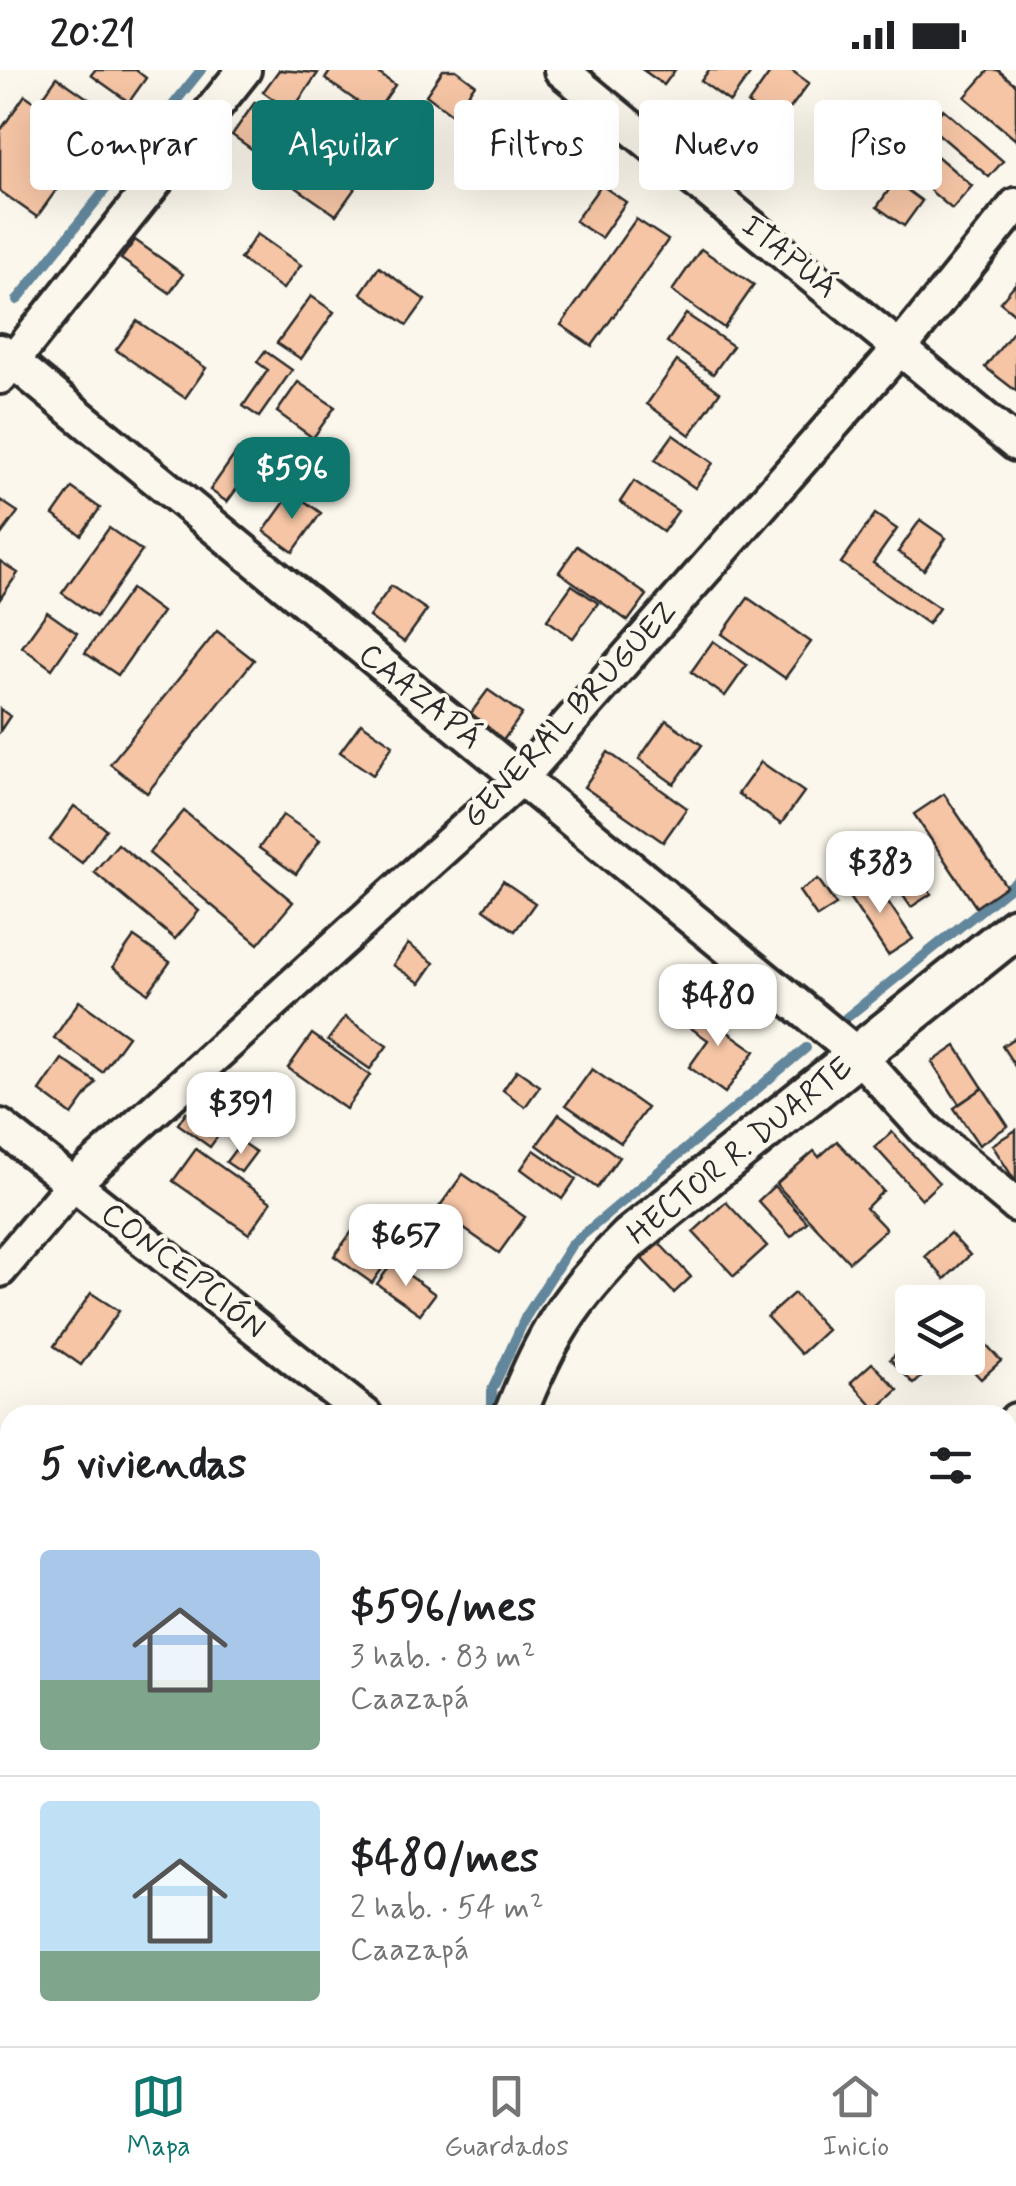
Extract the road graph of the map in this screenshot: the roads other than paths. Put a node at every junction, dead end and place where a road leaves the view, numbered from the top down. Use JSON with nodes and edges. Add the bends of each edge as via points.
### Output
{"nodes":[{"id":1,"x":244,"y":70,"type":"edge"},
{"id":2,"x":561,"y":70,"type":"edge"},
{"id":3,"x":1016,"y":206,"type":"edge"},
{"id":4,"x":900,"y":348,"type":"junction"},
{"id":5,"x":4,"y":363,"type":"edge"},
{"id":6,"x":1016,"y":444,"type":"edge"},
{"id":7,"x":520,"y":778,"type":"junction"},
{"id":8,"x":1016,"y":928,"type":"edge"},
{"id":9,"x":858,"y":1056,"type":"junction"},
{"id":10,"x":0,"y":1126,"type":"edge"},
{"id":11,"x":73,"y":1184,"type":"junction"},
{"id":12,"x":1016,"y":1205,"type":"edge"},
{"id":13,"x":0,"y":1270,"type":"edge"},
{"id":14,"x":352,"y":1405,"type":"edge"},
{"id":15,"x":519,"y":1405,"type":"edge"}],
"edges":[{"from":1,"to":5,"type":"street"},
{"from":2,"to":4,"type":"street","name":"ITAPUÁ"},
{"from":3,"to":4,"type":"street","name":"GENERAL BRUGUEZ"},
{"from":4,"to":6,"type":"street","name":"ITAPUÁ"},
{"from":4,"to":7,"type":"street","name":"GENERAL BRUGUEZ"},
{"from":5,"to":7,"type":"street","name":"CAAZAPÁ"},
{"from":7,"to":9,"type":"street","name":"CAAZAPÁ"},
{"from":7,"to":11,"type":"street","name":"GENERAL BRUGUEZ"},
{"from":8,"to":9,"type":"street","name":"HECTOR R. DUARTE"},
{"from":9,"to":12,"type":"street","name":"CAAZAPÁ","via":[[926,1130]]},
{"from":9,"to":15,"type":"street","name":"HECTOR R. DUARTE","via":[[630,1238],[583,1285],[541,1348]]},
{"from":10,"to":11,"type":"street","name":"CONCEPCIÓN"},
{"from":11,"to":13,"type":"street","name":"GENERAL BRUGUEZ"},
{"from":11,"to":14,"type":"street","name":"CONCEPCIÓN"}]}
